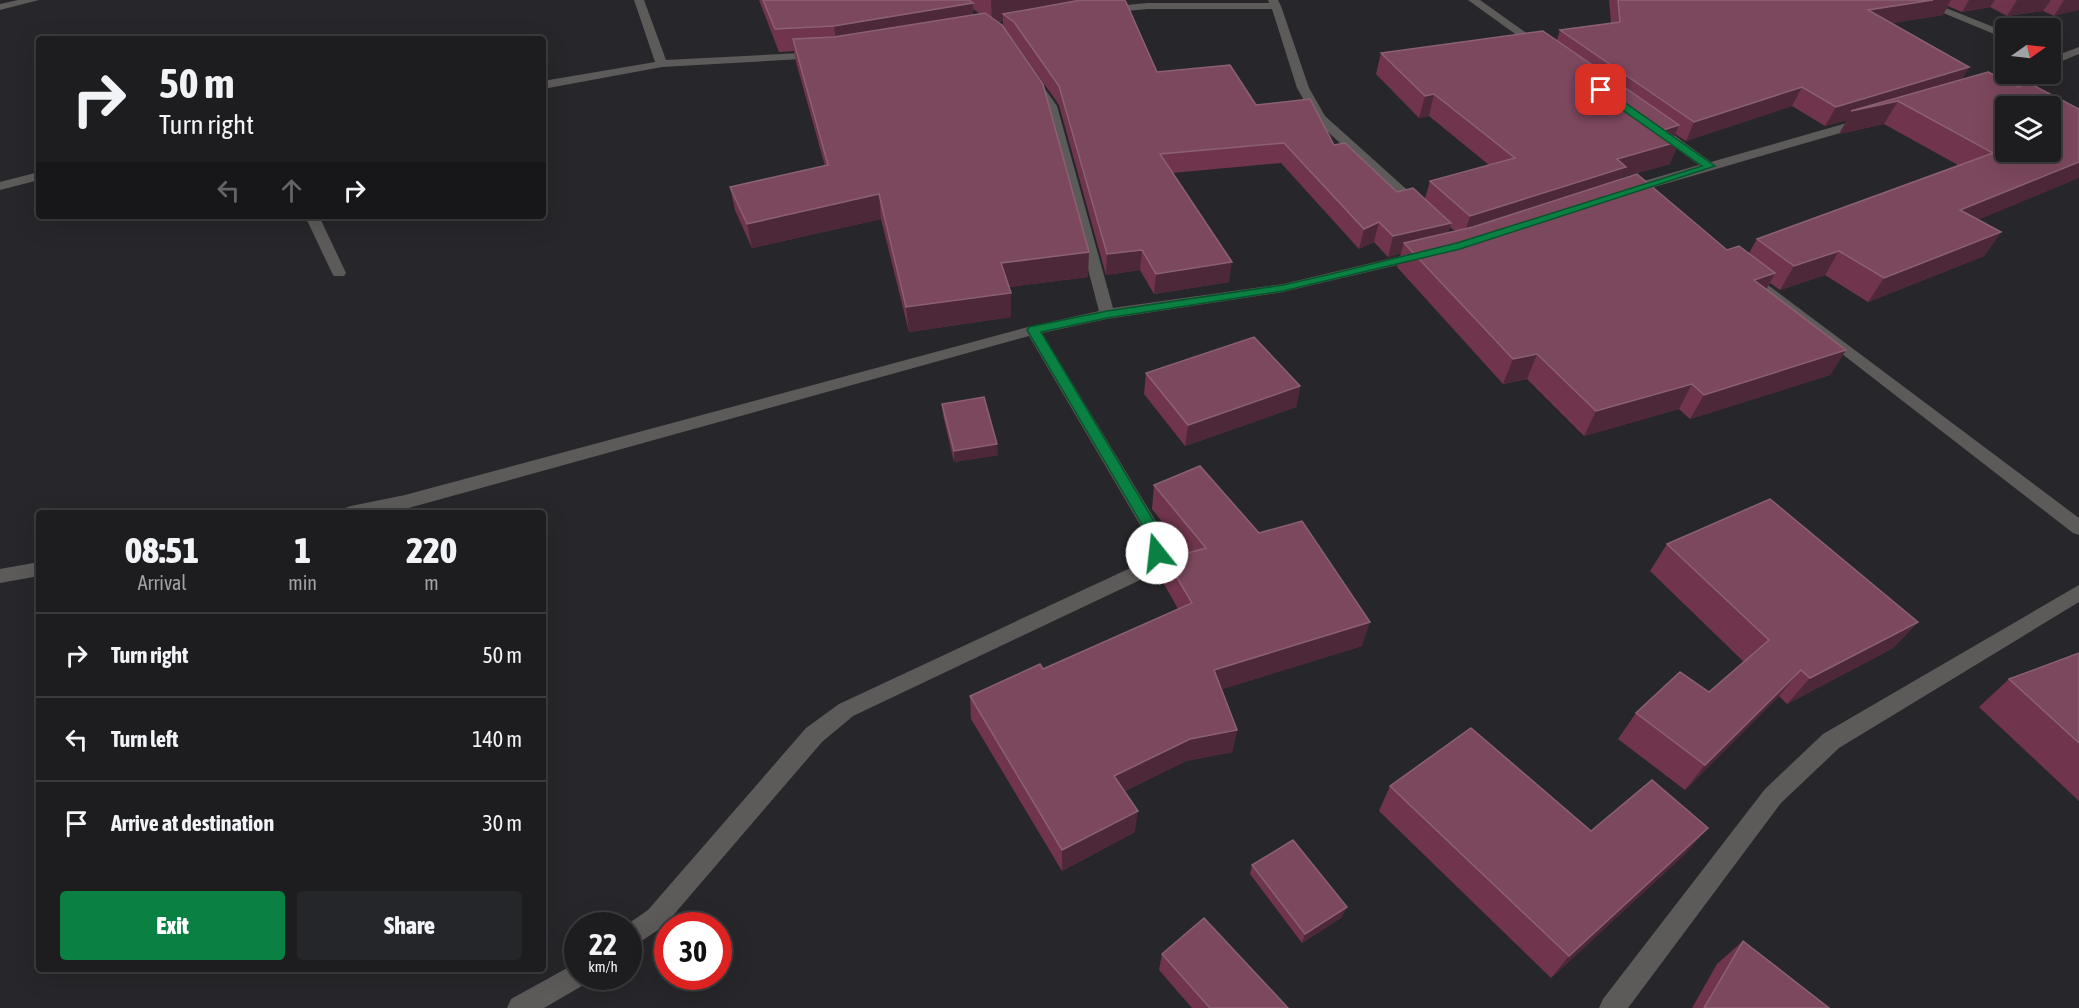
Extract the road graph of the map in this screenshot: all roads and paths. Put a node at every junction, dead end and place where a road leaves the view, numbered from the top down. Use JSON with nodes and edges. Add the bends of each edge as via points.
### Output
{"nodes":[{"id":1,"x":34,"y":0,"type":"edge"},
{"id":2,"x":639,"y":0,"type":"edge"},
{"id":3,"x":1473,"y":0,"type":"edge"},
{"id":4,"x":1917,"y":0,"type":"edge"},
{"id":5,"x":1274,"y":3,"type":"edge"},
{"id":6,"x":0,"y":7,"type":"edge"},
{"id":7,"x":1090,"y":11,"type":"edge"},
{"id":8,"x":1995,"y":32,"type":"edge"},
{"id":9,"x":2079,"y":50,"type":"edge"},
{"id":10,"x":1549,"y":53,"type":"edge"},
{"id":11,"x":837,"y":54,"type":"edge"},
{"id":12,"x":2061,"y":56,"type":"edge"},
{"id":13,"x":662,"y":64,"type":"junction"},
{"id":14,"x":1026,"y":70,"type":"edge"},
{"id":15,"x":546,"y":84,"type":"edge"},
{"id":16,"x":1993,"y":84,"type":"joint"},
{"id":17,"x":1970,"y":91,"type":"edge"},
{"id":18,"x":2013,"y":93,"type":"edge"},
{"id":19,"x":1880,"y":117,"type":"edge"},
{"id":20,"x":1644,"y":120,"type":"edge"},
{"id":21,"x":1710,"y":166,"type":"junction"},
{"id":22,"x":36,"y":177,"type":"edge"},
{"id":23,"x":0,"y":186,"type":"edge"},
{"id":24,"x":1633,"y":189,"type":"junction"},
{"id":25,"x":1612,"y":196,"type":"edge"},
{"id":26,"x":1652,"y":203,"type":"edge"},
{"id":27,"x":1425,"y":214,"type":"edge"},
{"id":28,"x":313,"y":219,"type":"edge"},
{"id":29,"x":1438,"y":251,"type":"edge"},
{"id":30,"x":1738,"y":267,"type":"edge"},
{"id":31,"x":339,"y":273,"type":"dead end"},
{"id":32,"x":1107,"y":314,"type":"junction"},
{"id":33,"x":1033,"y":330,"type":"junction"},
{"id":34,"x":366,"y":510,"type":"edge"},
{"id":35,"x":2079,"y":528,"type":"edge"},
{"id":36,"x":36,"y":570,"type":"edge"},
{"id":37,"x":0,"y":576,"type":"edge"},
{"id":38,"x":2079,"y":593,"type":"edge"},
{"id":39,"x":642,"y":928,"type":"edge"},
{"id":40,"x":564,"y":983,"type":"edge"},
{"id":41,"x":520,"y":1008,"type":"edge"},
{"id":42,"x":1612,"y":1008,"type":"edge"}],
"edges":[{"from":1,"to":6,"type":"street"},
{"from":2,"to":13,"type":"street"},
{"from":3,"to":10,"type":"street"},
{"from":4,"to":8,"type":"street"},
{"from":5,"to":7,"type":"street"},
{"from":5,"to":27,"type":"street","via":[[1309,103],[1320,118]]},
{"from":9,"to":12,"type":"street"},
{"from":11,"to":13,"type":"street"},
{"from":13,"to":15,"type":"street"},
{"from":14,"to":32,"type":"street","via":[[1051,106]]},
{"from":16,"to":17,"type":"street"},
{"from":16,"to":18,"type":"street"},
{"from":19,"to":21,"type":"street"},
{"from":20,"to":21,"type":"street"},
{"from":21,"to":24,"type":"street"},
{"from":22,"to":23,"type":"street"},
{"from":24,"to":25,"type":"street"},
{"from":24,"to":26,"type":"street"},
{"from":28,"to":31,"type":"street"},
{"from":29,"to":32,"type":"street","via":[[1283,288]]},
{"from":30,"to":35,"type":"street"},
{"from":32,"to":33,"type":"street"},
{"from":33,"to":34,"type":"street"},
{"from":33,"to":39,"type":"street","via":[[1151,528],[1157,553],[1148,568],[846,710],[814,735],[656,918]]},
{"from":36,"to":37,"type":"street"},
{"from":38,"to":42,"type":"street","via":[[1831,741],[1773,796]]},
{"from":40,"to":41,"type":"street"}]}
